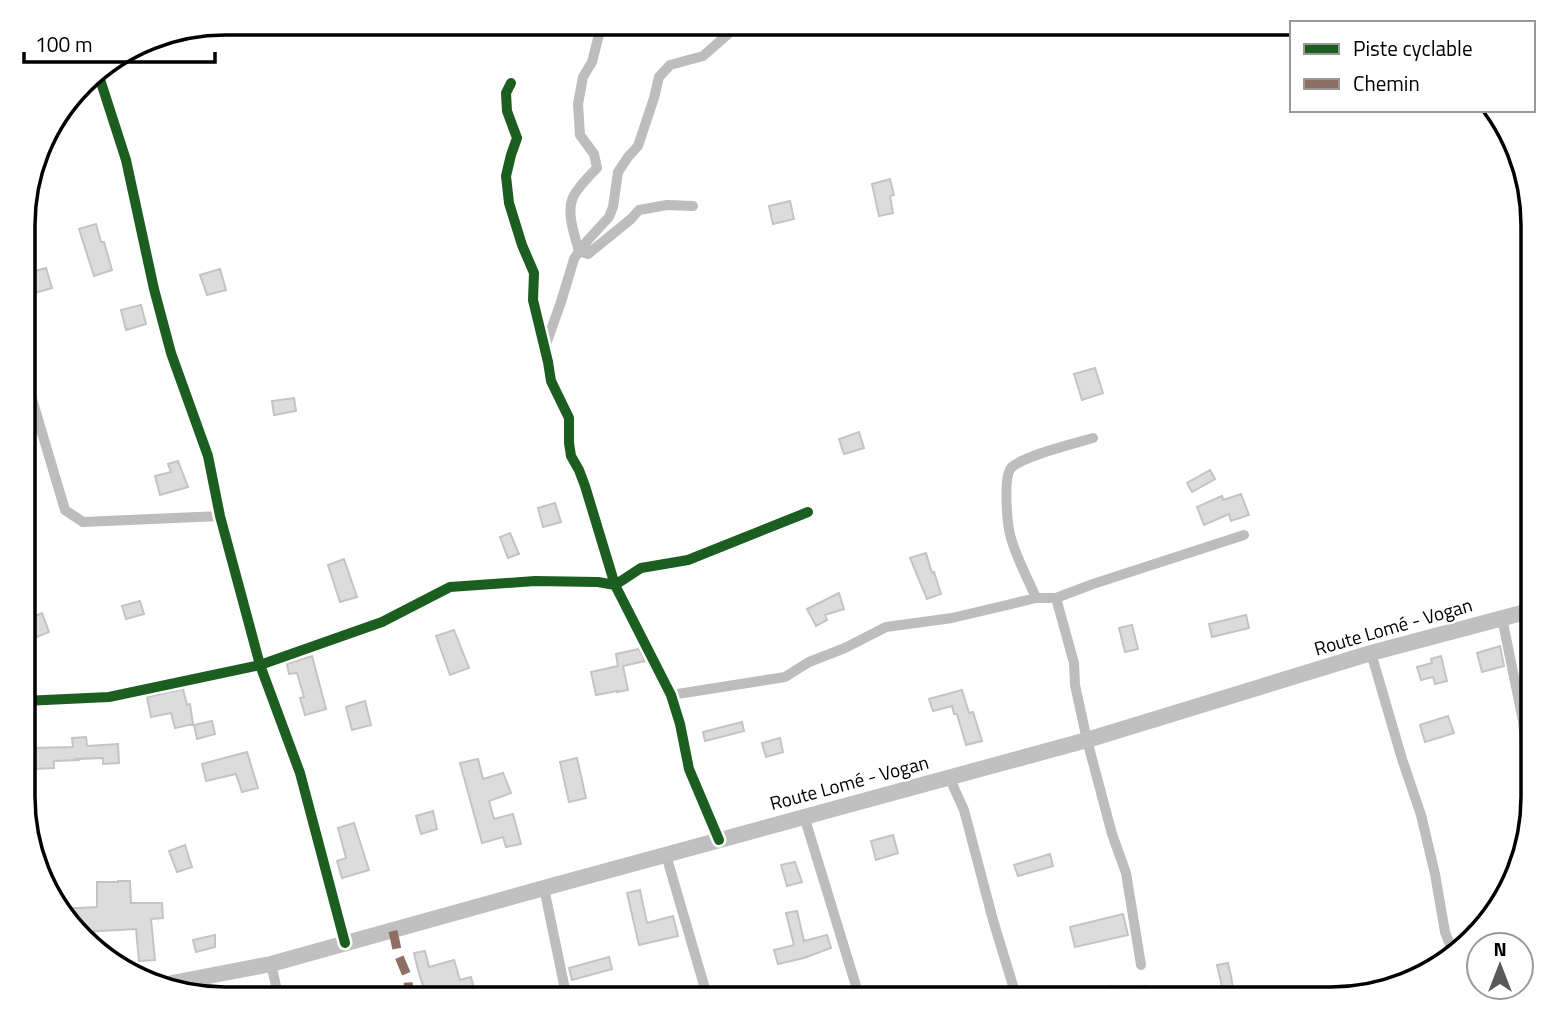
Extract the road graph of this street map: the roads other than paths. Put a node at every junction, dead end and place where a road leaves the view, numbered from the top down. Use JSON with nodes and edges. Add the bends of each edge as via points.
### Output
{"nodes":[{"id":1,"x":599,"y":35,"type":"edge"},
{"id":2,"x":728,"y":35,"type":"edge"},
{"id":3,"x":101,"y":81,"type":"edge"},
{"id":4,"x":511,"y":83,"type":"dead end"},
{"id":5,"x":694,"y":206,"type":"dead end"},
{"id":6,"x":579,"y":251,"type":"junction"},
{"id":7,"x":545,"y":347,"type":"junction"},
{"id":8,"x":35,"y":409,"type":"edge"},
{"id":9,"x":1093,"y":438,"type":"dead end"},
{"id":10,"x":808,"y":512,"type":"dead end"},
{"id":11,"x":220,"y":516,"type":"junction"},
{"id":12,"x":1244,"y":536,"type":"dead end"},
{"id":13,"x":615,"y":584,"type":"junction"},
{"id":14,"x":1036,"y":598,"type":"junction"},
{"id":15,"x":1056,"y":598,"type":"junction"},
{"id":16,"x":1521,"y":613,"type":"edge"},
{"id":17,"x":1502,"y":618,"type":"junction"},
{"id":18,"x":1371,"y":653,"type":"junction"},
{"id":19,"x":260,"y":665,"type":"junction"},
{"id":20,"x":671,"y":695,"type":"junction"},
{"id":21,"x":35,"y":700,"type":"edge"},
{"id":22,"x":1521,"y":711,"type":"edge"},
{"id":23,"x":1087,"y":740,"type":"junction"},
{"id":24,"x":950,"y":777,"type":"junction"},
{"id":25,"x":804,"y":816,"type":"junction"},
{"id":26,"x":719,"y":840,"type":"junction"},
{"id":27,"x":666,"y":855,"type":"junction"},
{"id":28,"x":544,"y":888,"type":"junction"},
{"id":29,"x":345,"y":943,"type":"junction"},
{"id":30,"x":1450,"y":946,"type":"edge"},
{"id":31,"x":271,"y":964,"type":"junction"},
{"id":32,"x":1141,"y":965,"type":"dead end"},
{"id":33,"x":181,"y":981,"type":"edge"},
{"id":34,"x":276,"y":987,"type":"edge"},
{"id":35,"x":565,"y":987,"type":"edge"},
{"id":36,"x":704,"y":987,"type":"edge"},
{"id":37,"x":856,"y":987,"type":"edge"},
{"id":38,"x":1013,"y":987,"type":"edge"}],
"edges":[{"from":1,"to":6,"type":"street","via":[[578,103],[580,135],[594,153],[597,168],[572,201]]},
{"from":2,"to":6,"type":"street","via":[[703,57],[670,65],[659,77],[638,146],[618,172],[609,217]]},
{"from":3,"to":11,"type":"street","via":[[126,160],[172,353],[208,456]]},
{"from":4,"to":7,"type":"street","via":[[506,93],[507,111],[517,138],[506,176],[509,203],[534,274],[533,300]]},
{"from":5,"to":6,"type":"street","via":[[639,210],[588,254]]},
{"from":6,"to":7,"type":"street"},
{"from":7,"to":13,"type":"street","via":[[551,381],[569,418],[571,456]]},
{"from":8,"to":11,"type":"street","via":[[65,510],[83,522]]},
{"from":9,"to":14,"type":"street","via":[[1033,456],[1011,468],[1007,478],[1011,537]]},
{"from":10,"to":13,"type":"street","via":[[688,560],[641,568]]},
{"from":11,"to":19,"type":"street"},
{"from":12,"to":15,"type":"street"},
{"from":13,"to":19,"type":"street","via":[[535,581],[450,587],[382,622]]},
{"from":13,"to":20,"type":"street"},
{"from":14,"to":15,"type":"street"},
{"from":14,"to":20,"type":"street","via":[[952,618],[886,627],[785,677]]},
{"from":15,"to":23,"type":"street","via":[[1074,663],[1074,685]]},
{"from":16,"to":17,"type":"main road","name":"Route Lomé - Vogan"},
{"from":17,"to":18,"type":"main road","name":"Route Lomé - Vogan"},
{"from":17,"to":22,"type":"street"},
{"from":18,"to":23,"type":"main road","name":"Route Lomé - Vogan"},
{"from":18,"to":30,"type":"street","via":[[1421,815]]},
{"from":19,"to":21,"type":"street","via":[[109,697]]},
{"from":19,"to":29,"type":"street","via":[[299,773]]},
{"from":20,"to":26,"type":"street","via":[[689,769]]},
{"from":23,"to":24,"type":"main road","name":"Route Lomé - Vogan"},
{"from":23,"to":32,"type":"street","via":[[1126,873]]},
{"from":24,"to":25,"type":"main road","name":"Route Lomé - Vogan"},
{"from":24,"to":38,"type":"street","via":[[964,810]]},
{"from":25,"to":26,"type":"main road","name":"Route Lomé - Vogan"},
{"from":25,"to":37,"type":"street"},
{"from":26,"to":27,"type":"main road","name":"Route Lomé - Vogan"},
{"from":27,"to":28,"type":"main road","name":"Route Lomé - Vogan"},
{"from":27,"to":36,"type":"street"},
{"from":28,"to":29,"type":"main road","name":"Route Lomé - Vogan"},
{"from":28,"to":35,"type":"street"},
{"from":29,"to":31,"type":"main road","name":"Route Lomé - Vogan"},
{"from":31,"to":33,"type":"main road","name":"Route Lomé - Vogan"},
{"from":31,"to":34,"type":"street"}]}
